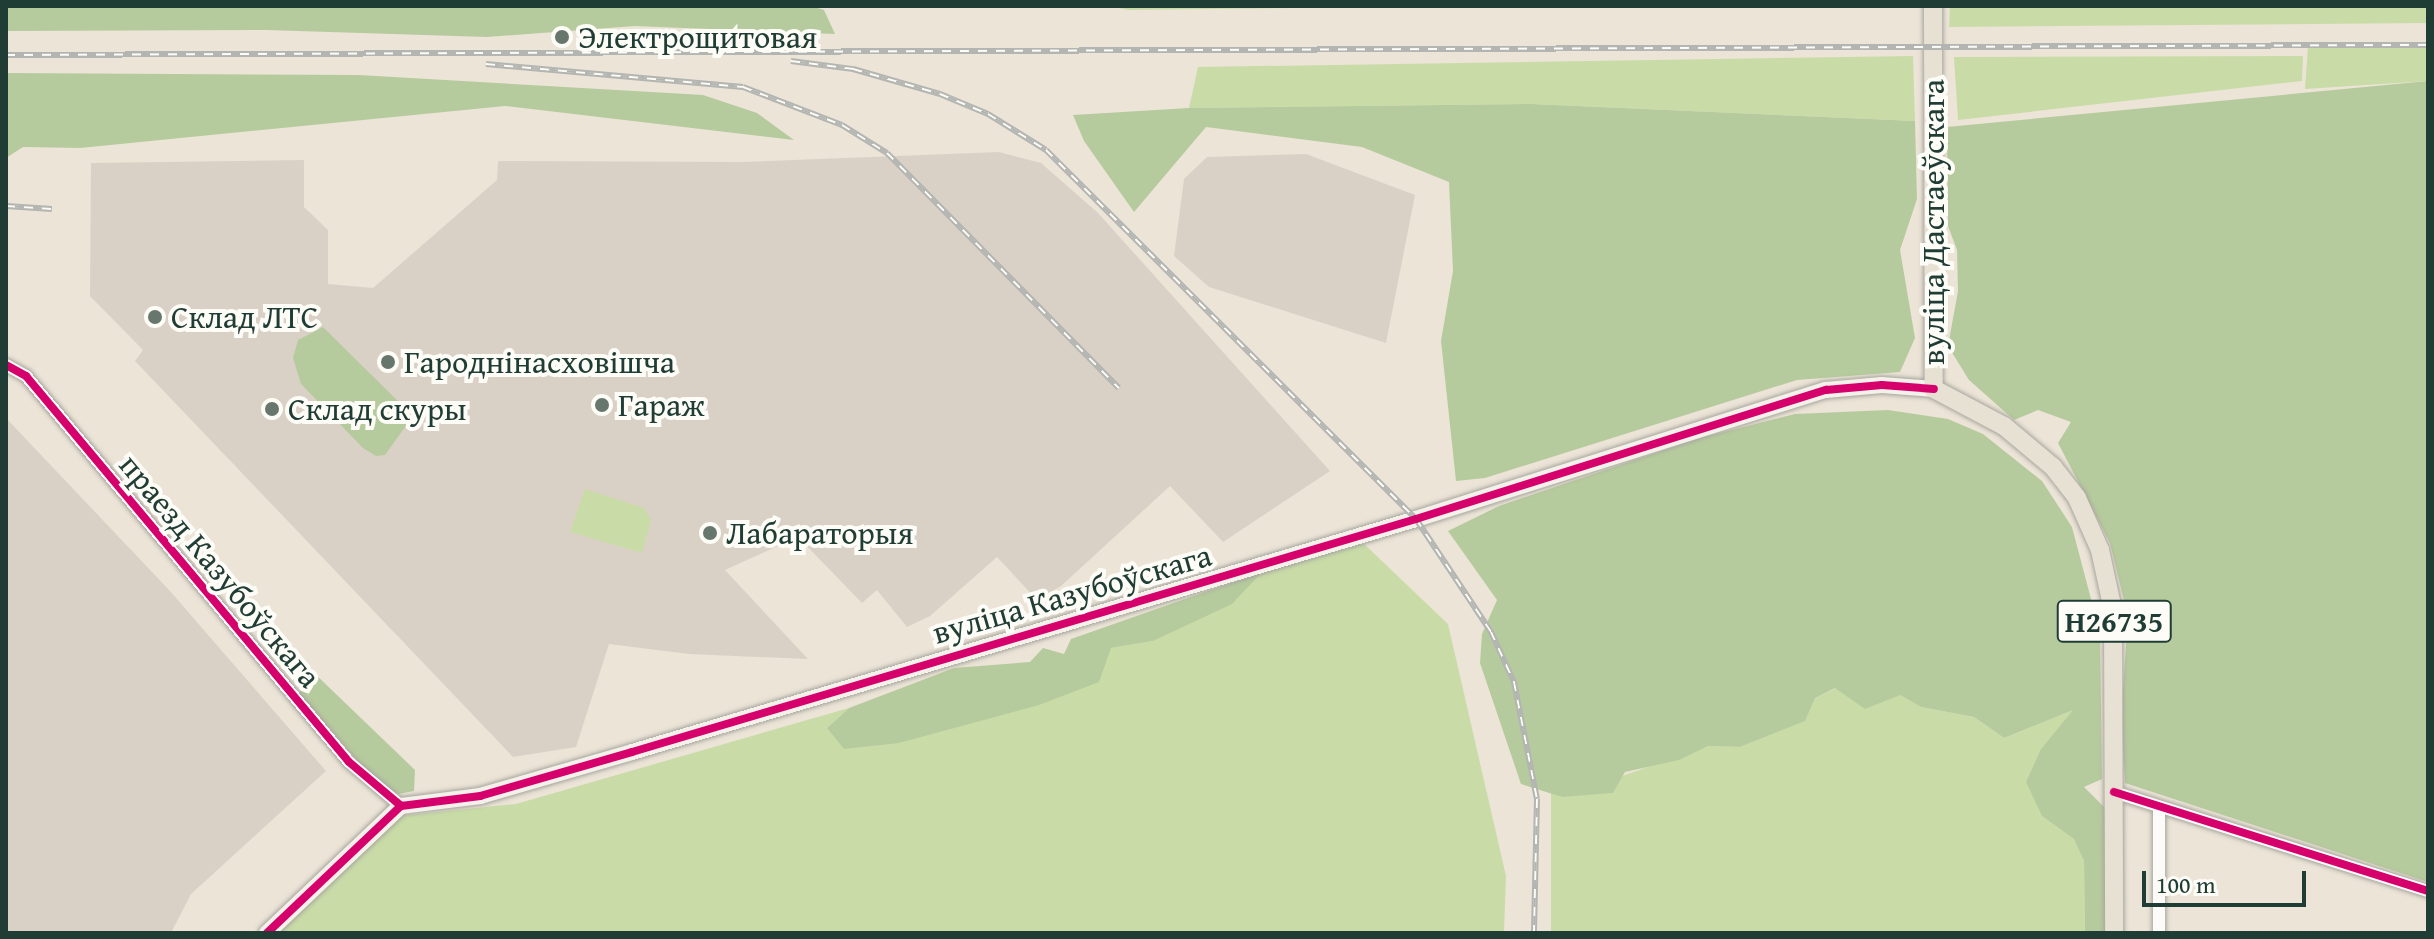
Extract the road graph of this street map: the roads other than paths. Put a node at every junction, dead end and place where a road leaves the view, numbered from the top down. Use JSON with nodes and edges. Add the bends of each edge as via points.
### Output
{"nodes":[{"id":1,"x":1933,"y":6,"type":"edge"},
{"id":2,"x":6,"y":365,"type":"edge"},
{"id":3,"x":1934,"y":389,"type":"junction"},
{"id":4,"x":2114,"y":792,"type":"junction"},
{"id":5,"x":401,"y":806,"type":"junction"},
{"id":6,"x":2159,"y":807,"type":"junction"},
{"id":7,"x":2428,"y":891,"type":"edge"},
{"id":8,"x":267,"y":933,"type":"edge"},
{"id":9,"x":2114,"y":933,"type":"edge"},
{"id":10,"x":2159,"y":933,"type":"edge"}],
"edges":[{"from":1,"to":3,"type":"main road","name":"вуліца Дастаеўскага"},
{"from":2,"to":5,"type":"street","name":"праезд Казубоўскага","via":[[26,376],[349,762]]},
{"from":3,"to":4,"type":"main road","name":"вуліца Дастаеўскага","number":"Н26735","via":[[2026,442],[2065,481],[2089,521],[2113,610]]},
{"from":3,"to":5,"type":"street","name":"вуліца Казубоўскага","via":[[1882,385],[1826,390],[1416,519],[632,752],[480,796]]},
{"from":4,"to":6,"type":"street"},
{"from":4,"to":9,"type":"main road","name":"вуліца Дастаеўскага","number":"Н26735"},
{"from":5,"to":8,"type":"street"},
{"from":6,"to":7,"type":"street"},
{"from":6,"to":10,"type":"street"}]}
